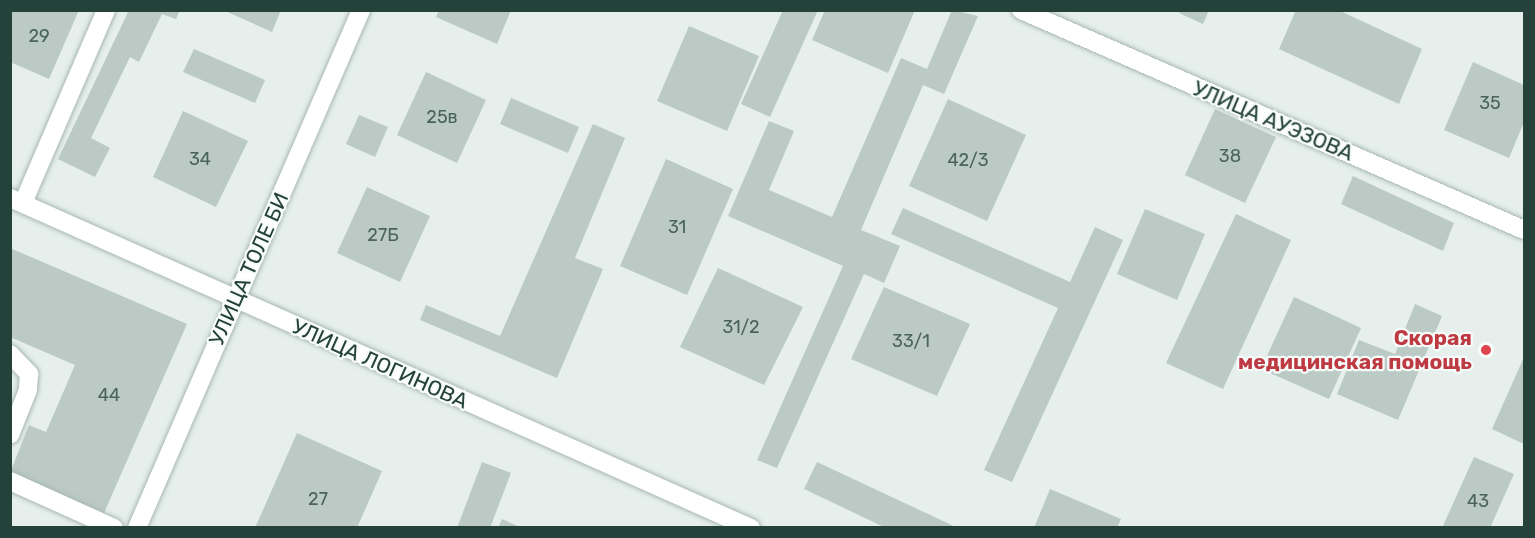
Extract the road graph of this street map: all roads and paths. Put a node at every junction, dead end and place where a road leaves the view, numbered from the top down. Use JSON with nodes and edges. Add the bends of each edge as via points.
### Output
{"nodes":[{"id":1,"x":106,"y":10,"type":"edge"},
{"id":2,"x":361,"y":10,"type":"edge"},
{"id":3,"x":1021,"y":10,"type":"edge"},
{"id":4,"x":17,"y":200,"type":"edge"},
{"id":5,"x":1524,"y":230,"type":"edge"},
{"id":6,"x":236,"y":300,"type":"junction"},
{"id":7,"x":10,"y":354,"type":"edge"},
{"id":8,"x":10,"y":435,"type":"edge"},
{"id":9,"x":10,"y":481,"type":"edge"},
{"id":10,"x":114,"y":528,"type":"edge"},
{"id":11,"x":138,"y":528,"type":"edge"},
{"id":12,"x":751,"y":528,"type":"edge"}],
"edges":[{"from":1,"to":4,"type":"street"},
{"from":2,"to":6,"type":"street","name":"УЛИЦА ТОЛЕ БИ"},
{"from":3,"to":5,"type":"street","name":"УЛИЦА АУЭЗОВА"},
{"from":4,"to":6,"type":"street","name":"УЛИЦА ЛОГИНОВА"},
{"from":6,"to":11,"type":"street","name":"УЛИЦА ТОЛЕ БИ"},
{"from":6,"to":12,"type":"street","name":"УЛИЦА ЛОГИНОВА"},
{"from":7,"to":8,"type":"street","via":[[29,374],[28,390]]},
{"from":9,"to":10,"type":"street"}]}
